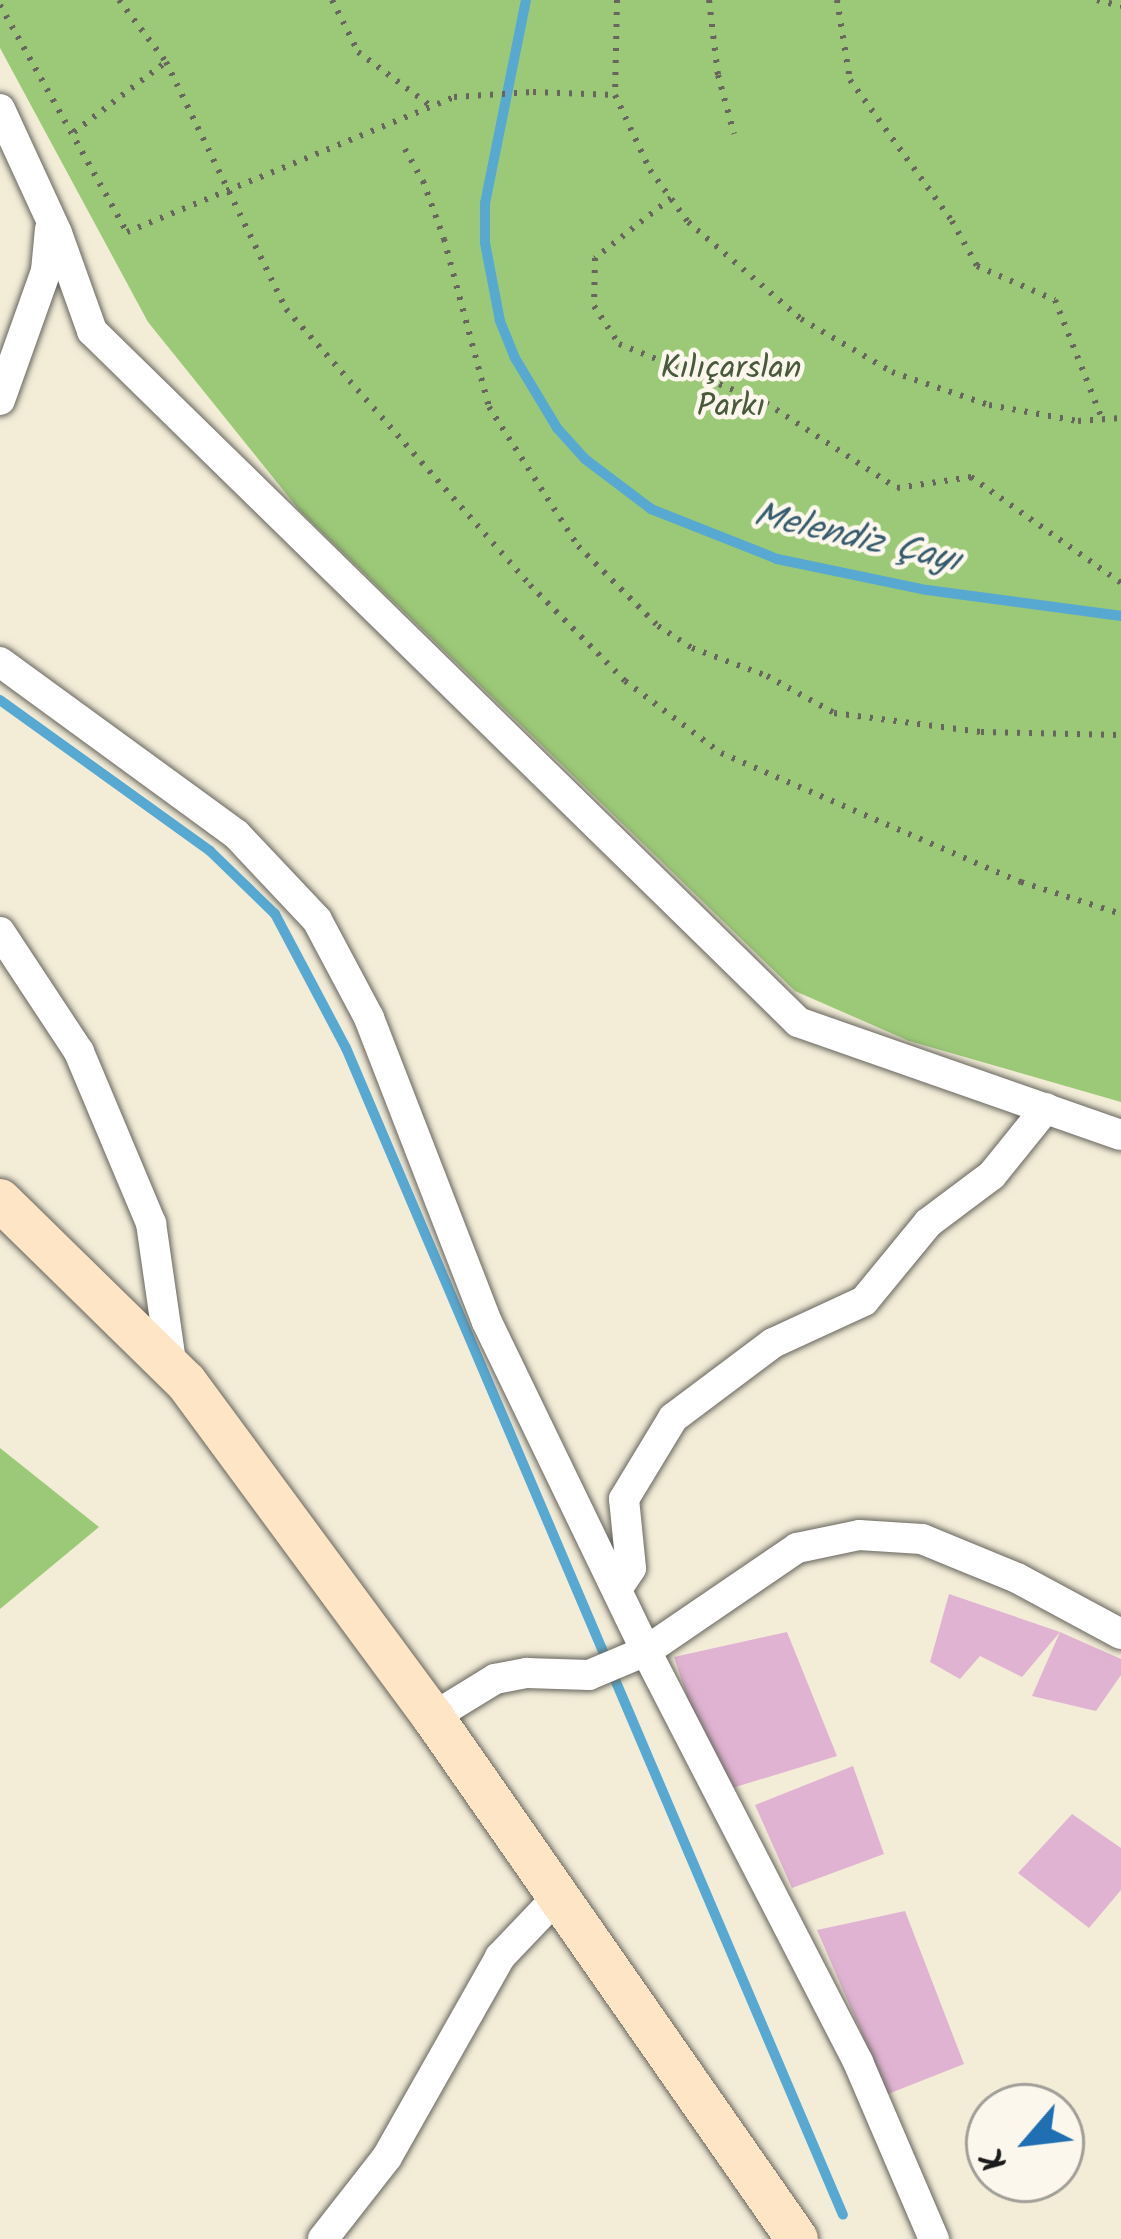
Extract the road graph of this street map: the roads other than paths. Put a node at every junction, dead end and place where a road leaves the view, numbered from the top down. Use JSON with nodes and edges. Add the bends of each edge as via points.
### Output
{"nodes":[{"id":1,"x":0,"y":109,"type":"edge"},
{"id":2,"x":51,"y":221,"type":"junction"},
{"id":3,"x":0,"y":400,"type":"edge"},
{"id":4,"x":0,"y":662,"type":"edge"},
{"id":5,"x":0,"y":932,"type":"edge"},
{"id":6,"x":1046,"y":1108,"type":"junction"},
{"id":7,"x":1121,"y":1135,"type":"edge"},
{"id":8,"x":0,"y":1200,"type":"edge"},
{"id":9,"x":172,"y":1368,"type":"junction"},
{"id":10,"x":616,"y":1589,"type":"junction"},
{"id":11,"x":1121,"y":1634,"type":"edge"},
{"id":12,"x":646,"y":1651,"type":"junction"},
{"id":13,"x":433,"y":1717,"type":"junction"},
{"id":14,"x":558,"y":1896,"type":"junction"},
{"id":15,"x":323,"y":2239,"type":"edge"},
{"id":16,"x":797,"y":2239,"type":"edge"},
{"id":17,"x":934,"y":2239,"type":"edge"}],
"edges":[{"from":1,"to":2,"type":"street"},
{"from":2,"to":3,"type":"street","via":[[46,271]]},
{"from":2,"to":6,"type":"street","via":[[92,331],[798,1022]]},
{"from":4,"to":10,"type":"street","via":[[236,833],[316,920],[369,1018],[488,1322]]},
{"from":5,"to":9,"type":"street","via":[[79,1052],[151,1223]]},
{"from":6,"to":7,"type":"street"},
{"from":6,"to":10,"type":"street","via":[[992,1175],[928,1223],[864,1300],[773,1343],[673,1418],[624,1499],[631,1568]]},
{"from":8,"to":9,"type":"main road"},
{"from":9,"to":13,"type":"main road"},
{"from":10,"to":12,"type":"street"},
{"from":11,"to":12,"type":"street","via":[[922,1539],[859,1535],[797,1548]]},
{"from":12,"to":13,"type":"street","via":[[589,1675],[495,1679]]},
{"from":12,"to":17,"type":"street","via":[[858,2062]]},
{"from":13,"to":14,"type":"main road"},
{"from":14,"to":15,"type":"street","via":[[500,1957],[387,2156]]},
{"from":14,"to":16,"type":"main road"}]}
